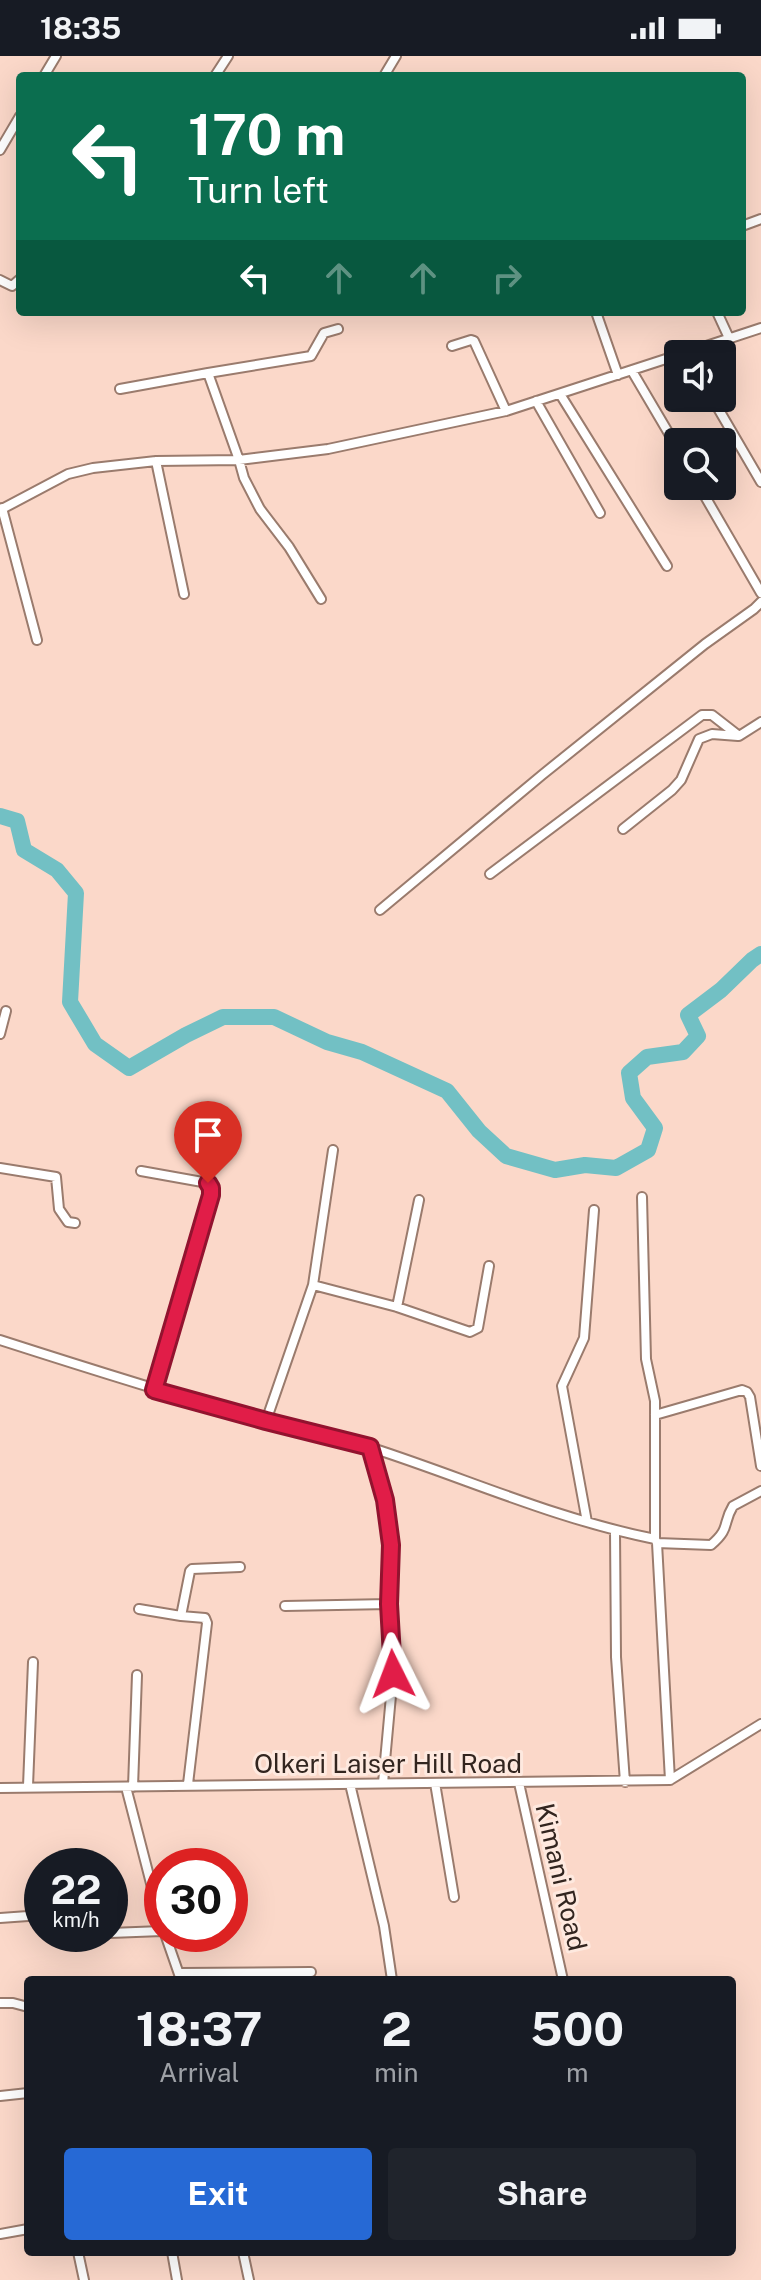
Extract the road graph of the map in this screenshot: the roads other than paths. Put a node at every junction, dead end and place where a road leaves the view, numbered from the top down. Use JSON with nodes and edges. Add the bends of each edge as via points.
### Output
{"nodes":[{"id":1,"x":16,"y":123,"type":"edge"},
{"id":2,"x":0,"y":150,"type":"edge"},
{"id":3,"x":597,"y":316,"type":"edge"},
{"id":4,"x":719,"y":316,"type":"edge"},
{"id":5,"x":761,"y":328,"type":"edge"},
{"id":6,"x":338,"y":329,"type":"dead end"},
{"id":7,"x":729,"y":338,"type":"junction"},
{"id":8,"x":723,"y":340,"type":"edge"},
{"id":9,"x":452,"y":346,"type":"dead end"},
{"id":10,"x":664,"y":360,"type":"edge"},
{"id":11,"x":632,"y":371,"type":"junction"},
{"id":12,"x":208,"y":373,"type":"junction"},
{"id":13,"x":618,"y":375,"type":"junction"},
{"id":14,"x":120,"y":389,"type":"dead end"},
{"id":15,"x":560,"y":394,"type":"junction"},
{"id":16,"x":536,"y":401,"type":"junction"},
{"id":17,"x":506,"y":411,"type":"junction"},
{"id":18,"x":720,"y":412,"type":"edge"},
{"id":19,"x":666,"y":428,"type":"edge"},
{"id":20,"x":239,"y":460,"type":"junction"},
{"id":21,"x":156,"y":461,"type":"junction"},
{"id":22,"x":761,"y":482,"type":"edge"},
{"id":23,"x":707,"y":500,"type":"edge"},
{"id":24,"x":1,"y":509,"type":"edge"},
{"id":25,"x":600,"y":513,"type":"dead end"},
{"id":26,"x":667,"y":566,"type":"dead end"},
{"id":27,"x":761,"y":593,"type":"edge"},
{"id":28,"x":184,"y":594,"type":"dead end"},
{"id":29,"x":321,"y":599,"type":"dead end"},
{"id":30,"x":761,"y":602,"type":"edge"},
{"id":31,"x":37,"y":640,"type":"dead end"},
{"id":32,"x":761,"y":722,"type":"edge"},
{"id":33,"x":739,"y":736,"type":"junction"},
{"id":34,"x":623,"y":829,"type":"dead end"},
{"id":35,"x":490,"y":874,"type":"dead end"},
{"id":36,"x":380,"y":910,"type":"dead end"},
{"id":37,"x":6,"y":1011,"type":"dead end"},
{"id":38,"x":0,"y":1034,"type":"edge"},
{"id":39,"x":333,"y":1150,"type":"dead end"},
{"id":40,"x":0,"y":1168,"type":"edge"},
{"id":41,"x":141,"y":1171,"type":"dead end"},
{"id":42,"x":642,"y":1197,"type":"dead end"},
{"id":43,"x":419,"y":1200,"type":"dead end"},
{"id":44,"x":594,"y":1210,"type":"dead end"},
{"id":45,"x":75,"y":1223,"type":"dead end"},
{"id":46,"x":489,"y":1266,"type":"dead end"},
{"id":47,"x":313,"y":1285,"type":"junction"},
{"id":48,"x":397,"y":1307,"type":"junction"},
{"id":49,"x":0,"y":1340,"type":"edge"},
{"id":50,"x":154,"y":1390,"type":"junction"},
{"id":51,"x":655,"y":1415,"type":"junction"},
{"id":52,"x":266,"y":1421,"type":"junction"},
{"id":53,"x":370,"y":1447,"type":"junction"},
{"id":54,"x":761,"y":1466,"type":"edge"},
{"id":55,"x":761,"y":1491,"type":"edge"},
{"id":56,"x":587,"y":1522,"type":"junction"},
{"id":57,"x":615,"y":1531,"type":"junction"},
{"id":58,"x":656,"y":1541,"type":"junction"},
{"id":59,"x":240,"y":1567,"type":"dead end"},
{"id":60,"x":389,"y":1604,"type":"junction"},
{"id":61,"x":285,"y":1606,"type":"dead end"},
{"id":62,"x":139,"y":1609,"type":"dead end"},
{"id":63,"x":181,"y":1616,"type":"junction"},
{"id":64,"x":33,"y":1662,"type":"dead end"},
{"id":65,"x":137,"y":1675,"type":"dead end"},
{"id":66,"x":761,"y":1724,"type":"edge"},
{"id":67,"x":670,"y":1780,"type":"junction"},
{"id":68,"x":625,"y":1782,"type":"junction"},
{"id":69,"x":383,"y":1783,"type":"junction"},
{"id":70,"x":435,"y":1783,"type":"junction"},
{"id":71,"x":519,"y":1783,"type":"junction"},
{"id":72,"x":188,"y":1784,"type":"junction"},
{"id":73,"x":350,"y":1784,"type":"junction"},
{"id":74,"x":28,"y":1786,"type":"junction"},
{"id":75,"x":129,"y":1787,"type":"junction"},
{"id":76,"x":0,"y":1788,"type":"edge"},
{"id":77,"x":144,"y":1850,"type":"edge"},
{"id":78,"x":454,"y":1897,"type":"dead end"},
{"id":79,"x":24,"y":1916,"type":"edge"},
{"id":80,"x":0,"y":1918,"type":"edge"},
{"id":81,"x":171,"y":1952,"type":"edge"},
{"id":82,"x":311,"y":1972,"type":"dead end"},
{"id":83,"x":180,"y":1976,"type":"edge"},
{"id":84,"x":391,"y":1976,"type":"edge"},
{"id":85,"x":562,"y":1976,"type":"edge"},
{"id":86,"x":0,"y":2003,"type":"edge"},
{"id":87,"x":24,"y":2006,"type":"edge"},
{"id":88,"x":24,"y":2093,"type":"edge"},
{"id":89,"x":0,"y":2096,"type":"edge"},
{"id":90,"x":24,"y":2230,"type":"edge"},
{"id":91,"x":0,"y":2234,"type":"edge"},
{"id":92,"x":79,"y":2256,"type":"edge"},
{"id":93,"x":173,"y":2256,"type":"edge"},
{"id":94,"x":244,"y":2256,"type":"edge"},
{"id":95,"x":84,"y":2280,"type":"edge"},
{"id":96,"x":177,"y":2280,"type":"edge"},
{"id":97,"x":249,"y":2280,"type":"edge"}],
"edges":[{"from":1,"to":2,"type":"street"},
{"from":3,"to":13,"type":"street"},
{"from":4,"to":7,"type":"street"},
{"from":5,"to":7,"type":"street"},
{"from":6,"to":12,"type":"street","via":[[324,333],[311,356]]},
{"from":7,"to":8,"type":"street"},
{"from":9,"to":17,"type":"street","via":[[474,341]]},
{"from":10,"to":11,"type":"street"},
{"from":11,"to":13,"type":"street"},
{"from":11,"to":19,"type":"street"},
{"from":12,"to":14,"type":"street"},
{"from":12,"to":20,"type":"street"},
{"from":13,"to":15,"type":"street"},
{"from":15,"to":16,"type":"street"},
{"from":15,"to":26,"type":"street"},
{"from":16,"to":17,"type":"street"},
{"from":16,"to":25,"type":"street"},
{"from":17,"to":20,"type":"street","via":[[328,449]]},
{"from":18,"to":22,"type":"street"},
{"from":20,"to":21,"type":"street"},
{"from":20,"to":29,"type":"street","via":[[260,509]]},
{"from":21,"to":24,"type":"street","via":[[68,474]]},
{"from":21,"to":28,"type":"street"},
{"from":23,"to":27,"type":"street"},
{"from":24,"to":31,"type":"street"},
{"from":30,"to":36,"type":"street"},
{"from":32,"to":33,"type":"street"},
{"from":33,"to":34,"type":"street","via":[[712,734],[699,739],[681,780]]},
{"from":33,"to":35,"type":"street","via":[[712,715],[702,715]]},
{"from":37,"to":38,"type":"street"},
{"from":39,"to":47,"type":"street"},
{"from":40,"to":45,"type":"street","via":[[56,1177],[59,1209]]},
{"from":41,"to":50,"type":"street","via":[[208,1183],[211,1188]]},
{"from":42,"to":51,"type":"street","via":[[646,1359]]},
{"from":43,"to":48,"type":"street"},
{"from":44,"to":56,"type":"street","via":[[584,1338],[562,1386]]},
{"from":46,"to":48,"type":"street","via":[[475,1331]]},
{"from":47,"to":48,"type":"street"},
{"from":47,"to":52,"type":"street"},
{"from":49,"to":50,"type":"street"},
{"from":50,"to":52,"type":"street"},
{"from":51,"to":54,"type":"street","via":[[747,1392]]},
{"from":51,"to":58,"type":"street"},
{"from":52,"to":53,"type":"street"},
{"from":53,"to":56,"type":"street"},
{"from":53,"to":60,"type":"street","via":[[391,1545]]},
{"from":55,"to":58,"type":"street","via":[[733,1506],[724,1532],[711,1545]]},
{"from":56,"to":57,"type":"street"},
{"from":57,"to":58,"type":"street"},
{"from":57,"to":68,"type":"street","via":[[616,1657]]},
{"from":58,"to":67,"type":"street"},
{"from":59,"to":63,"type":"street","via":[[192,1569]]},
{"from":60,"to":61,"type":"street"},
{"from":60,"to":69,"type":"street","via":[[393,1674]]},
{"from":62,"to":63,"type":"street"},
{"from":63,"to":72,"type":"street","via":[[205,1618],[207,1623]]},
{"from":64,"to":74,"type":"street"},
{"from":65,"to":75,"type":"street"},
{"from":66,"to":67,"type":"street","name":"Olkeri Laiser Hill Road"},
{"from":67,"to":68,"type":"street","name":"Olkeri Laiser Hill Road"},
{"from":68,"to":71,"type":"street","name":"Olkeri Laiser Hill Road"},
{"from":69,"to":70,"type":"street","name":"Olkeri Laiser Hill Road"},
{"from":69,"to":73,"type":"street","name":"Olkeri Laiser Hill Road"},
{"from":70,"to":71,"type":"street","name":"Olkeri Laiser Hill Road"},
{"from":70,"to":78,"type":"street"},
{"from":71,"to":85,"type":"street","name":"Kimani Road"},
{"from":72,"to":73,"type":"street","name":"Olkeri Laiser Hill Road"},
{"from":72,"to":75,"type":"street","name":"Olkeri Laiser Hill Road"},
{"from":73,"to":84,"type":"street"},
{"from":74,"to":75,"type":"street","name":"Olkeri Laiser Hill Road"},
{"from":74,"to":76,"type":"street","name":"Olkeri Laiser Hill Road"},
{"from":75,"to":77,"type":"street"},
{"from":79,"to":80,"type":"street"},
{"from":81,"to":83,"type":"street"},
{"from":82,"to":83,"type":"street"},
{"from":86,"to":87,"type":"street"},
{"from":88,"to":89,"type":"street"},
{"from":90,"to":91,"type":"street"},
{"from":92,"to":95,"type":"street"},
{"from":93,"to":96,"type":"street"},
{"from":94,"to":97,"type":"street"}]}
